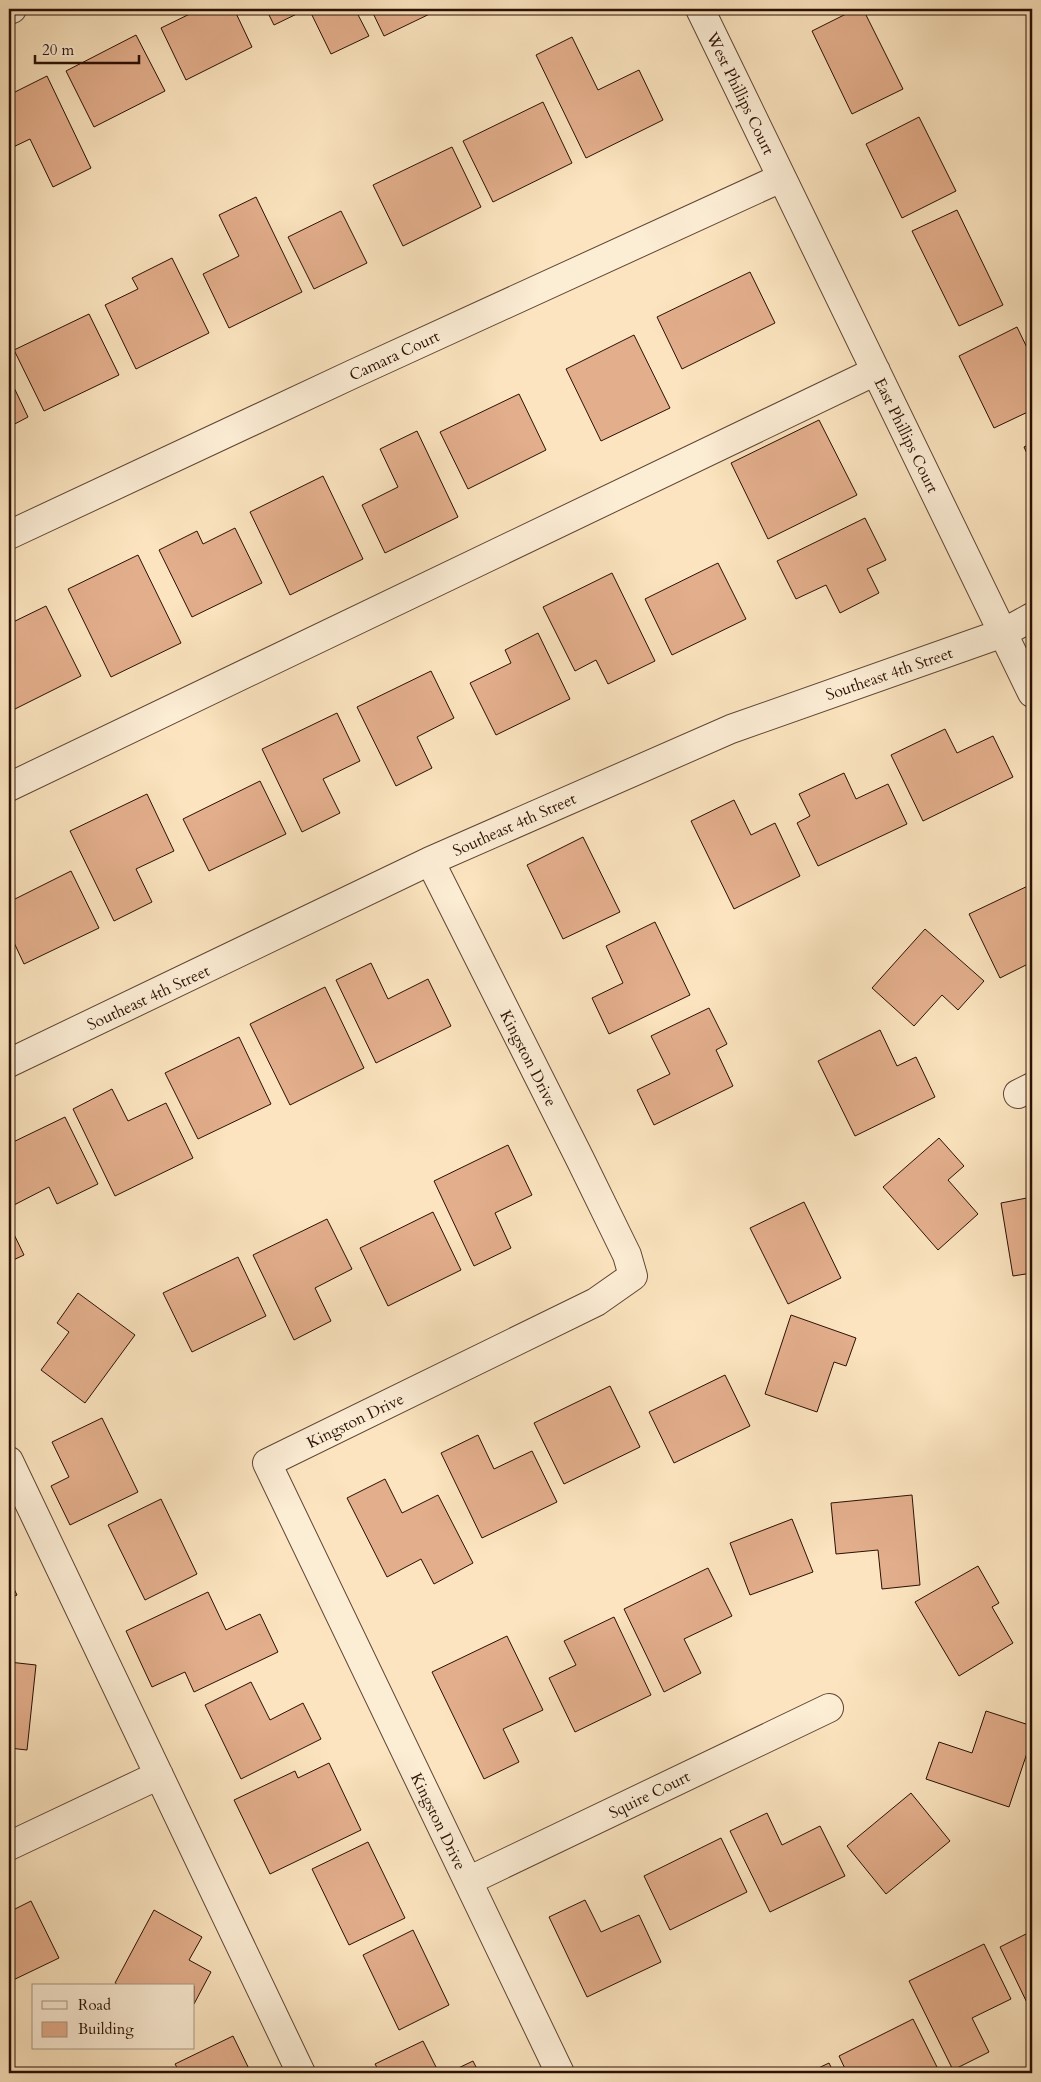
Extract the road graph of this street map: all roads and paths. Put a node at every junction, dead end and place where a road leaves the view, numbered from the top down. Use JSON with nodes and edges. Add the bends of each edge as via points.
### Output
{"nodes":[{"id":1,"x":12,"y":9,"type":"edge"},
{"id":2,"x":700,"y":9,"type":"edge"},
{"id":3,"x":9,"y":10,"type":"edge"},
{"id":4,"x":782,"y":178,"type":"junction"},
{"id":5,"x":876,"y":371,"type":"junction"},
{"id":6,"x":9,"y":536,"type":"edge"},
{"id":7,"x":1032,"y":617,"type":"edge"},
{"id":8,"x":1003,"y":633,"type":"junction"},
{"id":9,"x":1032,"y":693,"type":"edge"},
{"id":10,"x":9,"y":787,"type":"edge"},
{"id":11,"x":430,"y":862,"type":"junction"},
{"id":12,"x":9,"y":1063,"type":"edge"},
{"id":13,"x":9,"y":1461,"type":"edge"},
{"id":14,"x":830,"y":1708,"type":"dead end"},
{"id":15,"x":159,"y":1775,"type":"junction"},
{"id":16,"x":9,"y":1846,"type":"edge"},
{"id":17,"x":468,"y":1881,"type":"junction"},
{"id":18,"x":301,"y":2073,"type":"edge"},
{"id":19,"x":560,"y":2073,"type":"edge"}],
"edges":[{"from":1,"to":3,"type":"street"},
{"from":2,"to":4,"type":"street","name":"West Phillips Court"},
{"from":4,"to":5,"type":"street","name":"East Phillips Court"},
{"from":4,"to":6,"type":"street","name":"Camara Court"},
{"from":5,"to":8,"type":"street","name":"East Phillips Court"},
{"from":5,"to":10,"type":"street"},
{"from":7,"to":8,"type":"street","name":"Southeast 4th Street"},
{"from":8,"to":9,"type":"street","name":"East Phillips Court"},
{"from":8,"to":11,"type":"street","name":"Southeast 4th Street","via":[[731,729]]},
{"from":11,"to":12,"type":"street","name":"Southeast 4th Street"},
{"from":11,"to":17,"type":"street","name":"Kingston Drive","via":[[580,1159],[627,1255],[633,1276],[596,1302],[267,1463]]},
{"from":13,"to":15,"type":"street"},
{"from":14,"to":17,"type":"street","name":"Squire Court"},
{"from":15,"to":16,"type":"street"},
{"from":15,"to":18,"type":"street"},
{"from":17,"to":19,"type":"street","name":"Kingston Drive"}]}
